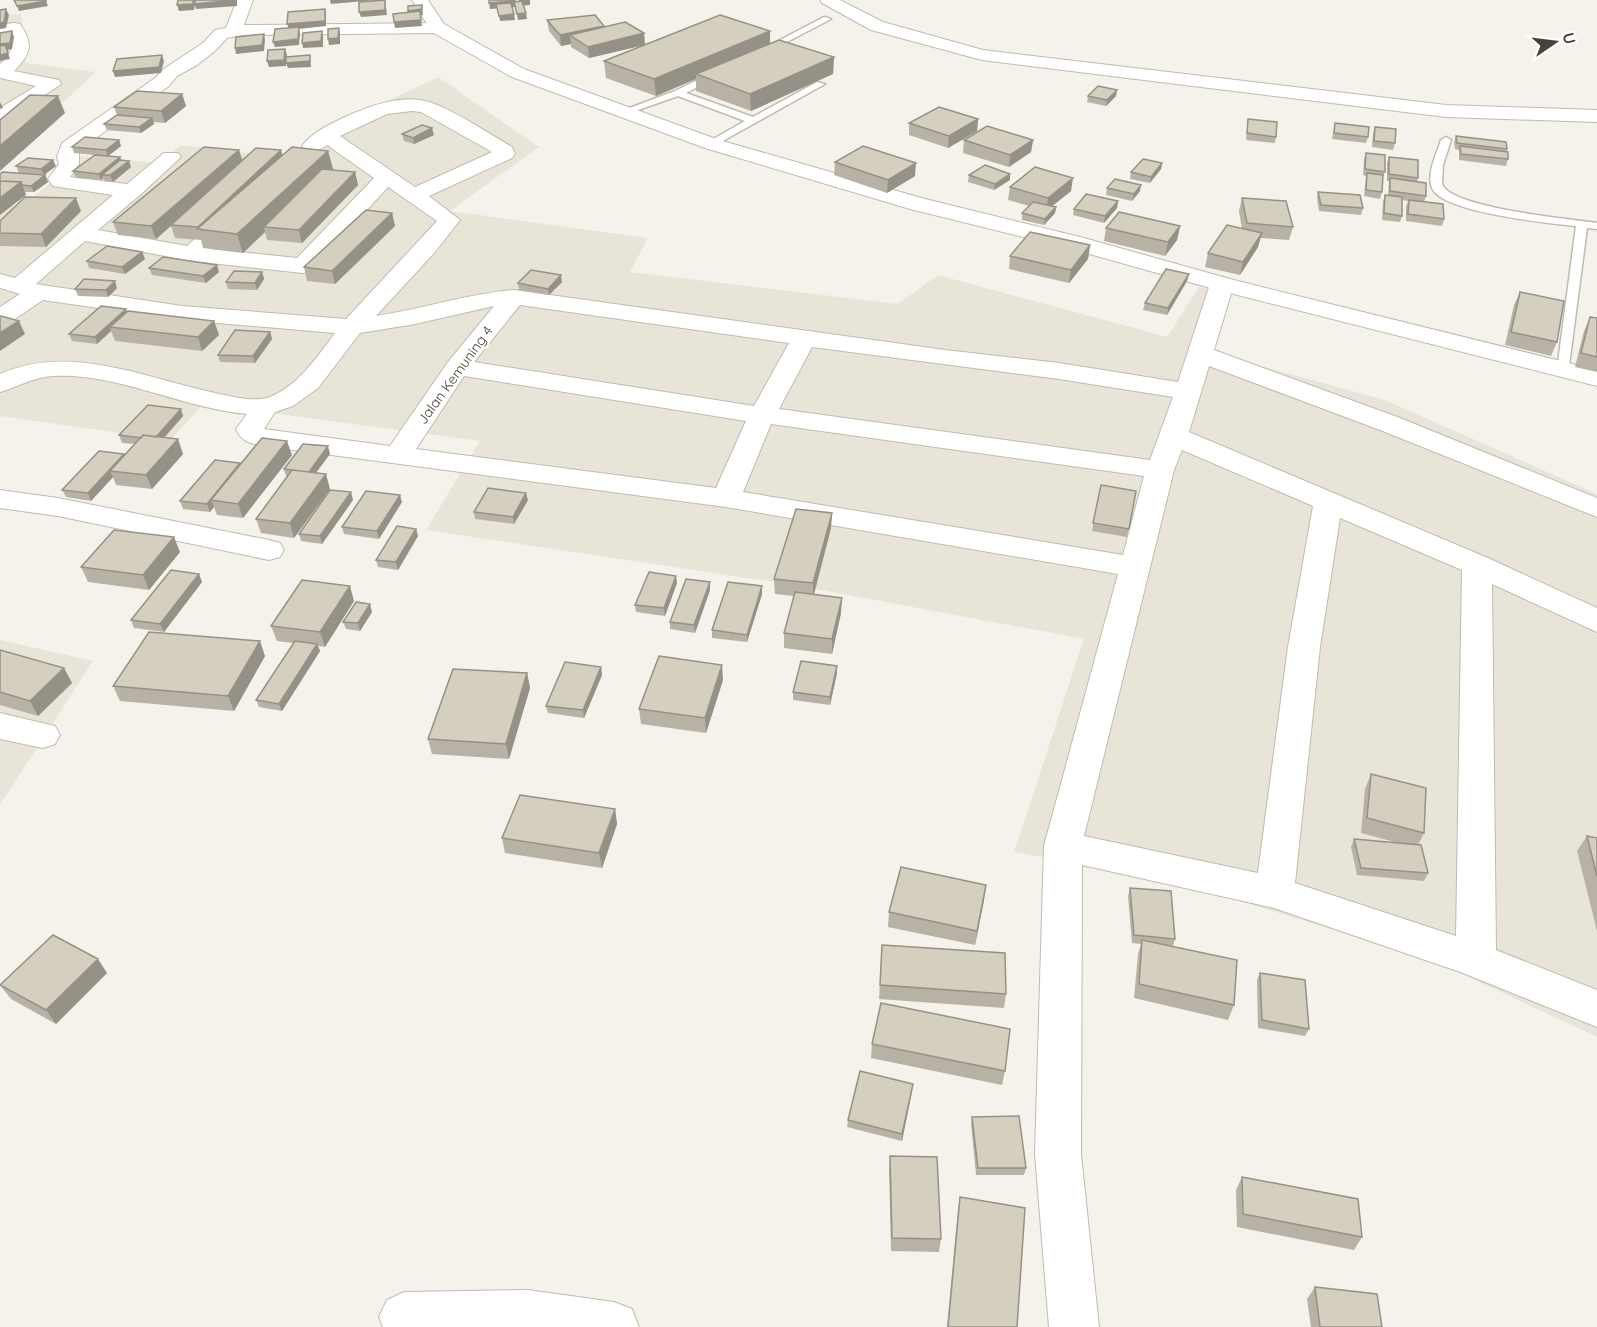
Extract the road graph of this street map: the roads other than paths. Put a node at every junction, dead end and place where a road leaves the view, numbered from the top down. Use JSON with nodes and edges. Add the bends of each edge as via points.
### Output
{"nodes":[{"id":1,"x":245,"y":0,"type":"edge"},
{"id":2,"x":420,"y":0,"type":"edge"},
{"id":3,"x":828,"y":0,"type":"edge"},
{"id":4,"x":11,"y":10,"type":"dead end"},
{"id":5,"x":827,"y":19,"type":"dead end"},
{"id":6,"x":438,"y":28,"type":"junction"},
{"id":7,"x":7,"y":29,"type":"edge"},
{"id":8,"x":234,"y":30,"type":"junction"},
{"id":9,"x":753,"y":56,"type":"edge"},
{"id":10,"x":721,"y":72,"type":"edge"},
{"id":11,"x":0,"y":73,"type":"edge"},
{"id":12,"x":820,"y":84,"type":"edge"},
{"id":13,"x":678,"y":93,"type":"junction"},
{"id":14,"x":621,"y":112,"type":"junction"},
{"id":15,"x":0,"y":116,"type":"edge"},
{"id":16,"x":1597,"y":116,"type":"edge"},
{"id":17,"x":753,"y":121,"type":"junction"},
{"id":18,"x":326,"y":135,"type":"junction"},
{"id":19,"x":1446,"y":140,"type":"dead end"},
{"id":20,"x":712,"y":144,"type":"junction"},
{"id":21,"x":171,"y":158,"type":"dead end"},
{"id":22,"x":294,"y":160,"type":"edge"},
{"id":23,"x":385,"y":178,"type":"junction"},
{"id":24,"x":133,"y":191,"type":"junction"},
{"id":25,"x":412,"y":196,"type":"junction"},
{"id":26,"x":252,"y":198,"type":"edge"},
{"id":27,"x":1582,"y":224,"type":"junction"},
{"id":28,"x":1597,"y":226,"type":"edge"},
{"id":29,"x":83,"y":234,"type":"junction"},
{"id":30,"x":192,"y":254,"type":"junction"},
{"id":31,"x":1222,"y":284,"type":"junction"},
{"id":32,"x":19,"y":286,"type":"edge"},
{"id":33,"x":514,"y":297,"type":"junction"},
{"id":34,"x":0,"y":318,"type":"edge"},
{"id":35,"x":352,"y":327,"type":"junction"},
{"id":36,"x":806,"y":337,"type":"junction"},
{"id":37,"x":1200,"y":354,"type":"junction"},
{"id":38,"x":457,"y":367,"type":"junction"},
{"id":39,"x":1563,"y":370,"type":"junction"},
{"id":40,"x":1597,"y":378,"type":"edge"},
{"id":41,"x":0,"y":384,"type":"edge"},
{"id":42,"x":1188,"y":391,"type":"junction"},
{"id":43,"x":266,"y":406,"type":"junction"},
{"id":44,"x":762,"y":415,"type":"junction"},
{"id":45,"x":1174,"y":436,"type":"junction"},
{"id":46,"x":398,"y":455,"type":"junction"},
{"id":47,"x":1160,"y":470,"type":"junction"},
{"id":48,"x":726,"y":498,"type":"junction"},
{"id":49,"x":0,"y":499,"type":"edge"},
{"id":50,"x":1328,"y":503,"type":"junction"},
{"id":51,"x":1597,"y":508,"type":"edge"},
{"id":52,"x":269,"y":550,"type":"dead end"},
{"id":53,"x":1477,"y":564,"type":"junction"},
{"id":54,"x":1136,"y":567,"type":"junction"},
{"id":55,"x":1597,"y":621,"type":"edge"},
{"id":56,"x":0,"y":726,"type":"edge"},
{"id":57,"x":43,"y":735,"type":"dead end"},
{"id":58,"x":1063,"y":846,"type":"junction"},
{"id":59,"x":1275,"y":892,"type":"junction"},
{"id":60,"x":1476,"y":960,"type":"junction"},
{"id":61,"x":1597,"y":1009,"type":"edge"},
{"id":62,"x":404,"y":1317,"type":"dead end"},
{"id":63,"x":614,"y":1327,"type":"edge"},
{"id":64,"x":1074,"y":1327,"type":"edge"}],
"edges":[{"from":1,"to":8,"type":"street"},
{"from":2,"to":6,"type":"street"},
{"from":3,"to":16,"type":"street","via":[[877,26],[982,55],[1446,111]]},
{"from":4,"to":7,"type":"street"},
{"from":5,"to":9,"type":"lane"},
{"from":6,"to":8,"type":"street"},
{"from":6,"to":14,"type":"street","via":[[518,73]]},
{"from":7,"to":11,"type":"street","via":[[18,31],[22,47],[18,58]]},
{"from":8,"to":24,"type":"street","via":[[220,34],[191,61],[69,147],[69,164],[58,179],[60,182]]},
{"from":10,"to":13,"type":"lane"},
{"from":11,"to":15,"type":"street","via":[[52,84]]},
{"from":12,"to":17,"type":"lane"},
{"from":13,"to":14,"type":"lane"},
{"from":13,"to":17,"type":"lane"},
{"from":14,"to":20,"type":"street"},
{"from":17,"to":20,"type":"lane"},
{"from":18,"to":22,"type":"street"},
{"from":18,"to":23,"type":"street"},
{"from":18,"to":25,"type":"street","via":[[380,110],[412,104],[426,107],[505,151]]},
{"from":19,"to":27,"type":"lane","via":[[1435,182],[1447,199]]},
{"from":20,"to":31,"type":"street","via":[[918,204]]},
{"from":21,"to":24,"type":"street"},
{"from":23,"to":25,"type":"street"},
{"from":23,"to":30,"type":"street","via":[[303,266]]},
{"from":24,"to":29,"type":"street"},
{"from":25,"to":35,"type":"street","via":[[448,220]]},
{"from":26,"to":30,"type":"street"},
{"from":27,"to":28,"type":"lane"},
{"from":27,"to":39,"type":"lane"},
{"from":29,"to":30,"type":"street"},
{"from":29,"to":32,"type":"street"},
{"from":31,"to":37,"type":"street"},
{"from":31,"to":39,"type":"street"},
{"from":32,"to":34,"type":"street"},
{"from":32,"to":35,"type":"street","via":[[182,313]]},
{"from":33,"to":35,"type":"street"},
{"from":33,"to":36,"type":"street"},
{"from":33,"to":38,"type":"street","name":"Jalan Kemuning 4"},
{"from":35,"to":43,"type":"street","via":[[308,382]]},
{"from":36,"to":42,"type":"street"},
{"from":36,"to":44,"type":"street"},
{"from":37,"to":42,"type":"street"},
{"from":37,"to":51,"type":"street","via":[[1390,424]]},
{"from":38,"to":44,"type":"street"},
{"from":38,"to":46,"type":"street","name":"Jalan Kemuning 4"},
{"from":39,"to":40,"type":"street"},
{"from":41,"to":43,"type":"street","via":[[32,371],[72,368],[204,400]]},
{"from":42,"to":45,"type":"street"},
{"from":43,"to":46,"type":"street","via":[[250,429],[252,434]]},
{"from":44,"to":47,"type":"street"},
{"from":44,"to":48,"type":"street"},
{"from":45,"to":47,"type":"street"},
{"from":45,"to":50,"type":"street"},
{"from":46,"to":48,"type":"street"},
{"from":47,"to":54,"type":"street"},
{"from":48,"to":54,"type":"street"},
{"from":49,"to":52,"type":"street"},
{"from":50,"to":53,"type":"street"},
{"from":50,"to":59,"type":"street","via":[[1304,647]]},
{"from":53,"to":55,"type":"street"},
{"from":53,"to":60,"type":"street"},
{"from":54,"to":58,"type":"street"},
{"from":56,"to":57,"type":"street"},
{"from":58,"to":59,"type":"street"},
{"from":58,"to":64,"type":"street","via":[[1058,1154]]},
{"from":59,"to":60,"type":"street"},
{"from":60,"to":61,"type":"street"},
{"from":62,"to":63,"type":"street","via":[[528,1315]]}]}
